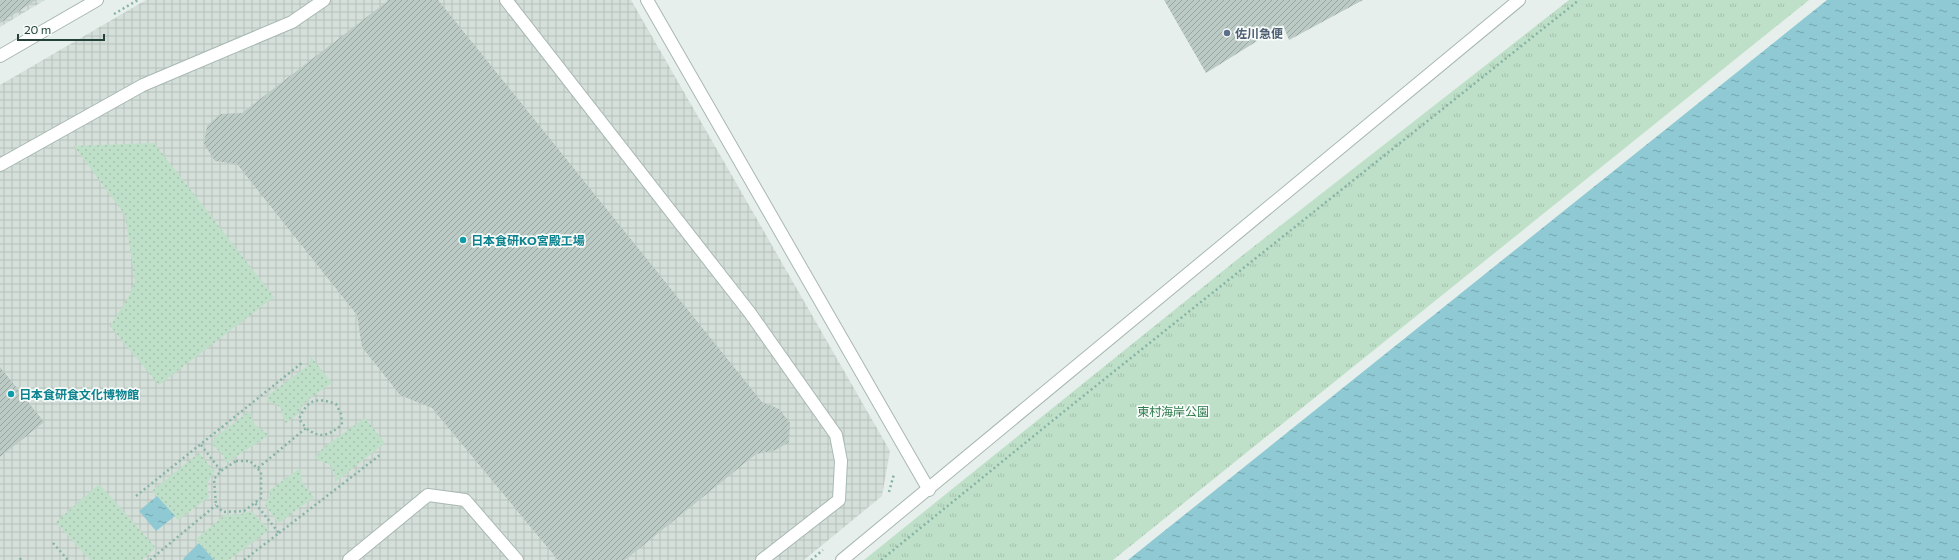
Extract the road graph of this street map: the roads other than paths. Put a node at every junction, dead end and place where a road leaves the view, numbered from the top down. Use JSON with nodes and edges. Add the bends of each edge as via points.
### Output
{"nodes":[{"id":1,"x":97,"y":0,"type":"edge"},
{"id":2,"x":324,"y":0,"type":"edge"},
{"id":3,"x":506,"y":0,"type":"edge"},
{"id":4,"x":647,"y":0,"type":"edge"},
{"id":5,"x":1519,"y":0,"type":"edge"},
{"id":6,"x":0,"y":56,"type":"edge"},
{"id":7,"x":0,"y":165,"type":"edge"},
{"id":8,"x":928,"y":490,"type":"junction"},
{"id":9,"x":348,"y":560,"type":"edge"},
{"id":10,"x":516,"y":560,"type":"edge"},
{"id":11,"x":762,"y":560,"type":"edge"},
{"id":12,"x":842,"y":560,"type":"edge"}],
"edges":[{"from":1,"to":6,"type":"street"},
{"from":2,"to":7,"type":"street","via":[[292,22],[143,85]]},
{"from":3,"to":11,"type":"street","via":[[750,312],[836,435],[841,461],[839,500]]},
{"from":4,"to":8,"type":"street"},
{"from":5,"to":8,"type":"street"},
{"from":8,"to":12,"type":"street"},
{"from":9,"to":10,"type":"street","via":[[428,496],[465,500]]}]}
